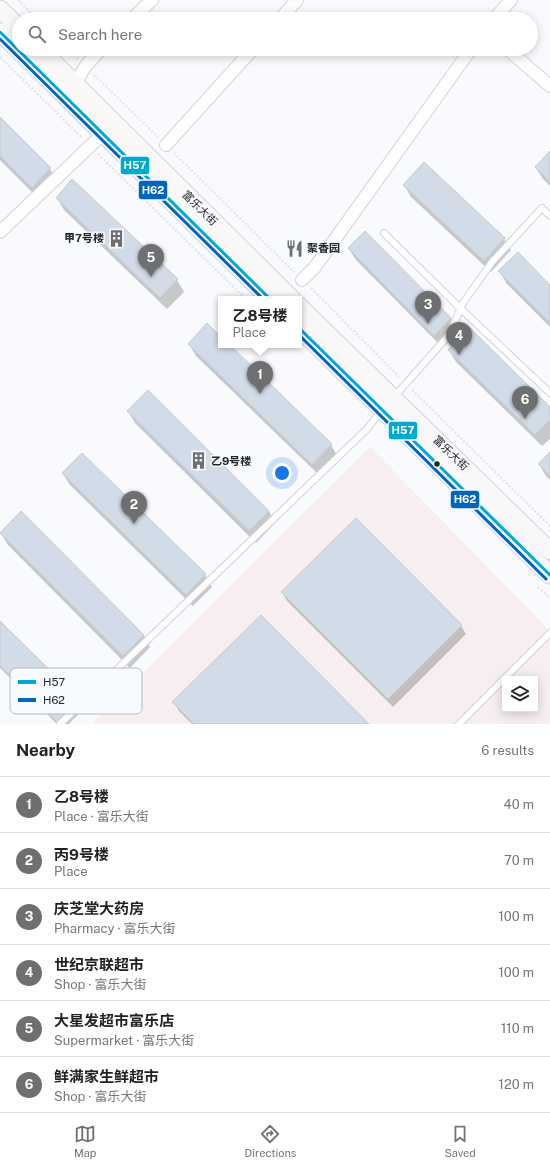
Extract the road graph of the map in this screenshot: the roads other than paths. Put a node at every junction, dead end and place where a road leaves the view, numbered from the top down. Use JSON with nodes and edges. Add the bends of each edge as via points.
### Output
{"nodes":[{"id":1,"x":152,"y":0,"type":"edge"},
{"id":2,"x":297,"y":0,"type":"edge"},
{"id":3,"x":511,"y":0,"type":"edge"},
{"id":4,"x":0,"y":9,"type":"edge"},
{"id":5,"x":139,"y":12,"type":"edge"},
{"id":6,"x":286,"y":12,"type":"edge"},
{"id":7,"x":500,"y":12,"type":"edge"},
{"id":8,"x":12,"y":21,"type":"edge"},
{"id":9,"x":0,"y":32,"type":"edge"},
{"id":10,"x":12,"y":42,"type":"edge"},
{"id":11,"x":29,"y":56,"type":"edge"},
{"id":12,"x":45,"y":56,"type":"edge"},
{"id":13,"x":93,"y":56,"type":"edge"},
{"id":14,"x":247,"y":56,"type":"edge"},
{"id":15,"x":466,"y":56,"type":"edge"},
{"id":16,"x":515,"y":56,"type":"edge"},
{"id":17,"x":550,"y":86,"type":"edge"},
{"id":18,"x":70,"y":90,"type":"junction"},
{"id":19,"x":109,"y":128,"type":"junction"},
{"id":20,"x":166,"y":145,"type":"dead end"},
{"id":21,"x":550,"y":216,"type":"edge"},
{"id":22,"x":0,"y":232,"type":"edge"},
{"id":23,"x":384,"y":233,"type":"dead end"},
{"id":24,"x":302,"y":280,"type":"dead end"},
{"id":25,"x":267,"y":296,"type":"edge"},
{"id":26,"x":289,"y":296,"type":"edge"},
{"id":27,"x":302,"y":309,"type":"edge"},
{"id":28,"x":461,"y":309,"type":"junction"},
{"id":29,"x":302,"y":331,"type":"edge"},
{"id":30,"x":550,"y":393,"type":"edge"},
{"id":31,"x":388,"y":404,"type":"junction"},
{"id":32,"x":550,"y":551,"type":"edge"},
{"id":33,"x":550,"y":575,"type":"edge"},
{"id":34,"x":550,"y":633,"type":"edge"},
{"id":35,"x":118,"y":668,"type":"edge"},
{"id":36,"x":70,"y":714,"type":"edge"},
{"id":37,"x":60,"y":724,"type":"edge"},
{"id":38,"x":459,"y":724,"type":"edge"}],
"edges":[{"from":1,"to":5,"type":"street"},
{"from":2,"to":6,"type":"street"},
{"from":3,"to":7,"type":"street"},
{"from":4,"to":8,"type":"main road"},
{"from":9,"to":10,"type":"main road","name":"富乐大街"},
{"from":11,"to":18,"type":"main road","name":"富乐大街"},
{"from":12,"to":18,"type":"main road","name":"富乐大街"},
{"from":13,"to":18,"type":"street"},
{"from":14,"to":20,"type":"street"},
{"from":15,"to":24,"type":"street","via":[[315,267]]},
{"from":16,"to":17,"type":"street"},
{"from":18,"to":19,"type":"main road","name":"富乐大街"},
{"from":19,"to":22,"type":"street"},
{"from":19,"to":25,"type":"main road","name":"富乐大街"},
{"from":19,"to":26,"type":"main road","name":"富乐大街"},
{"from":21,"to":28,"type":"lane","via":[[542,208],[492,262]]},
{"from":23,"to":28,"type":"lane"},
{"from":27,"to":31,"type":"main road","name":"富乐大街","via":[[380,386]]},
{"from":28,"to":30,"type":"lane"},
{"from":28,"to":31,"type":"lane","via":[[449,335]]},
{"from":29,"to":31,"type":"main road","name":"富乐大街"},
{"from":31,"to":32,"type":"main road","name":"富乐大街"},
{"from":31,"to":33,"type":"main road","name":"富乐大街"},
{"from":31,"to":35,"type":"lane","via":[[367,429]]},
{"from":34,"to":38,"type":"lane"},
{"from":36,"to":37,"type":"lane"}]}
